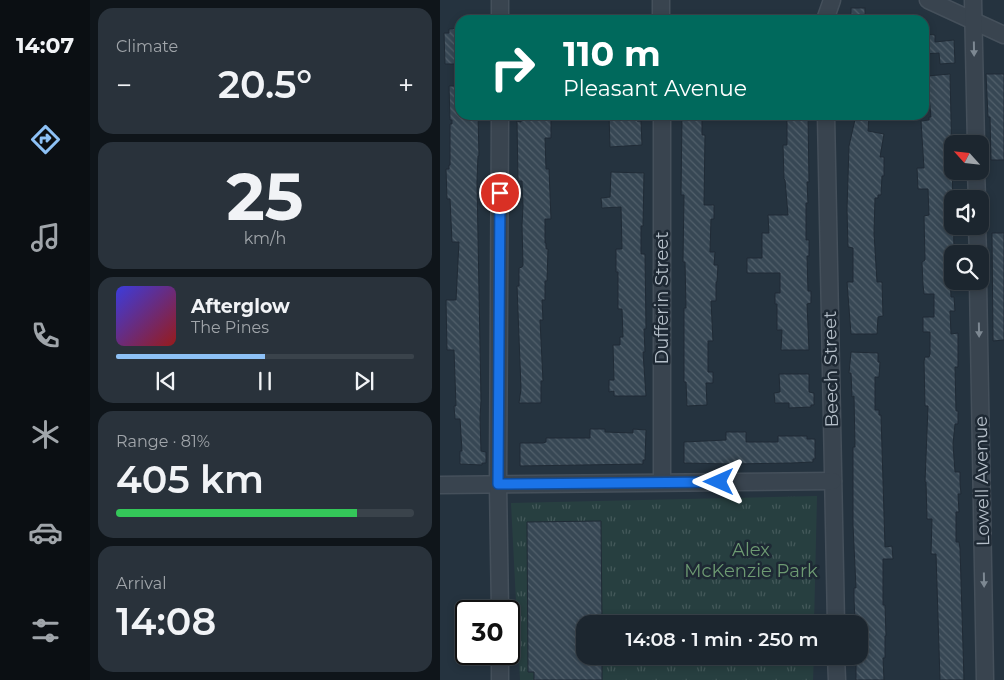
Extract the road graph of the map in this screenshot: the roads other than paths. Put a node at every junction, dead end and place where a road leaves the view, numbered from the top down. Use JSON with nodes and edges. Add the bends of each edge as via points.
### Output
{"nodes":[{"id":1,"x":500,"y":0,"type":"edge"},
{"id":2,"x":661,"y":0,"type":"edge"},
{"id":3,"x":832,"y":0,"type":"edge"},
{"id":4,"x":928,"y":0,"type":"edge"},
{"id":5,"x":974,"y":0,"type":"edge"},
{"id":6,"x":500,"y":15,"type":"edge"},
{"id":7,"x":661,"y":15,"type":"edge"},
{"id":8,"x":827,"y":15,"type":"edge"},
{"id":9,"x":974,"y":21,"type":"junction"},
{"id":10,"x":1004,"y":35,"type":"edge"},
{"id":11,"x":500,"y":120,"type":"edge"},
{"id":12,"x":662,"y":120,"type":"edge"},
{"id":13,"x":826,"y":120,"type":"edge"},
{"id":14,"x":976,"y":135,"type":"edge"},
{"id":15,"x":978,"y":290,"type":"edge"},
{"id":16,"x":833,"y":481,"type":"junction"},
{"id":17,"x":662,"y":482,"type":"junction"},
{"id":18,"x":498,"y":484,"type":"junction"},
{"id":19,"x":440,"y":485,"type":"edge"},
{"id":20,"x":500,"y":600,"type":"edge"},
{"id":21,"x":836,"y":615,"type":"edge"},
{"id":22,"x":500,"y":665,"type":"edge"},
{"id":23,"x":836,"y":665,"type":"edge"},
{"id":24,"x":500,"y":680,"type":"edge"},
{"id":25,"x":837,"y":680,"type":"edge"},
{"id":26,"x":985,"y":680,"type":"edge"}],
"edges":[{"from":1,"to":6,"type":"street"},
{"from":2,"to":7,"type":"street"},
{"from":3,"to":8,"type":"street"},
{"from":4,"to":9,"type":"street"},
{"from":5,"to":9,"type":"street"},
{"from":9,"to":10,"type":"street"},
{"from":9,"to":14,"type":"street","one_way":true},
{"from":11,"to":18,"type":"street"},
{"from":12,"to":17,"type":"street","name":"Dufferin Street"},
{"from":13,"to":16,"type":"street","name":"Beech Street"},
{"from":15,"to":26,"type":"street","name":"Lowell Avenue","one_way":true},
{"from":16,"to":17,"type":"street"},
{"from":16,"to":21,"type":"street","name":"Beech Street"},
{"from":17,"to":18,"type":"street"},
{"from":18,"to":19,"type":"street"},
{"from":18,"to":20,"type":"street"},
{"from":22,"to":24,"type":"street"},
{"from":23,"to":25,"type":"street"}]}
